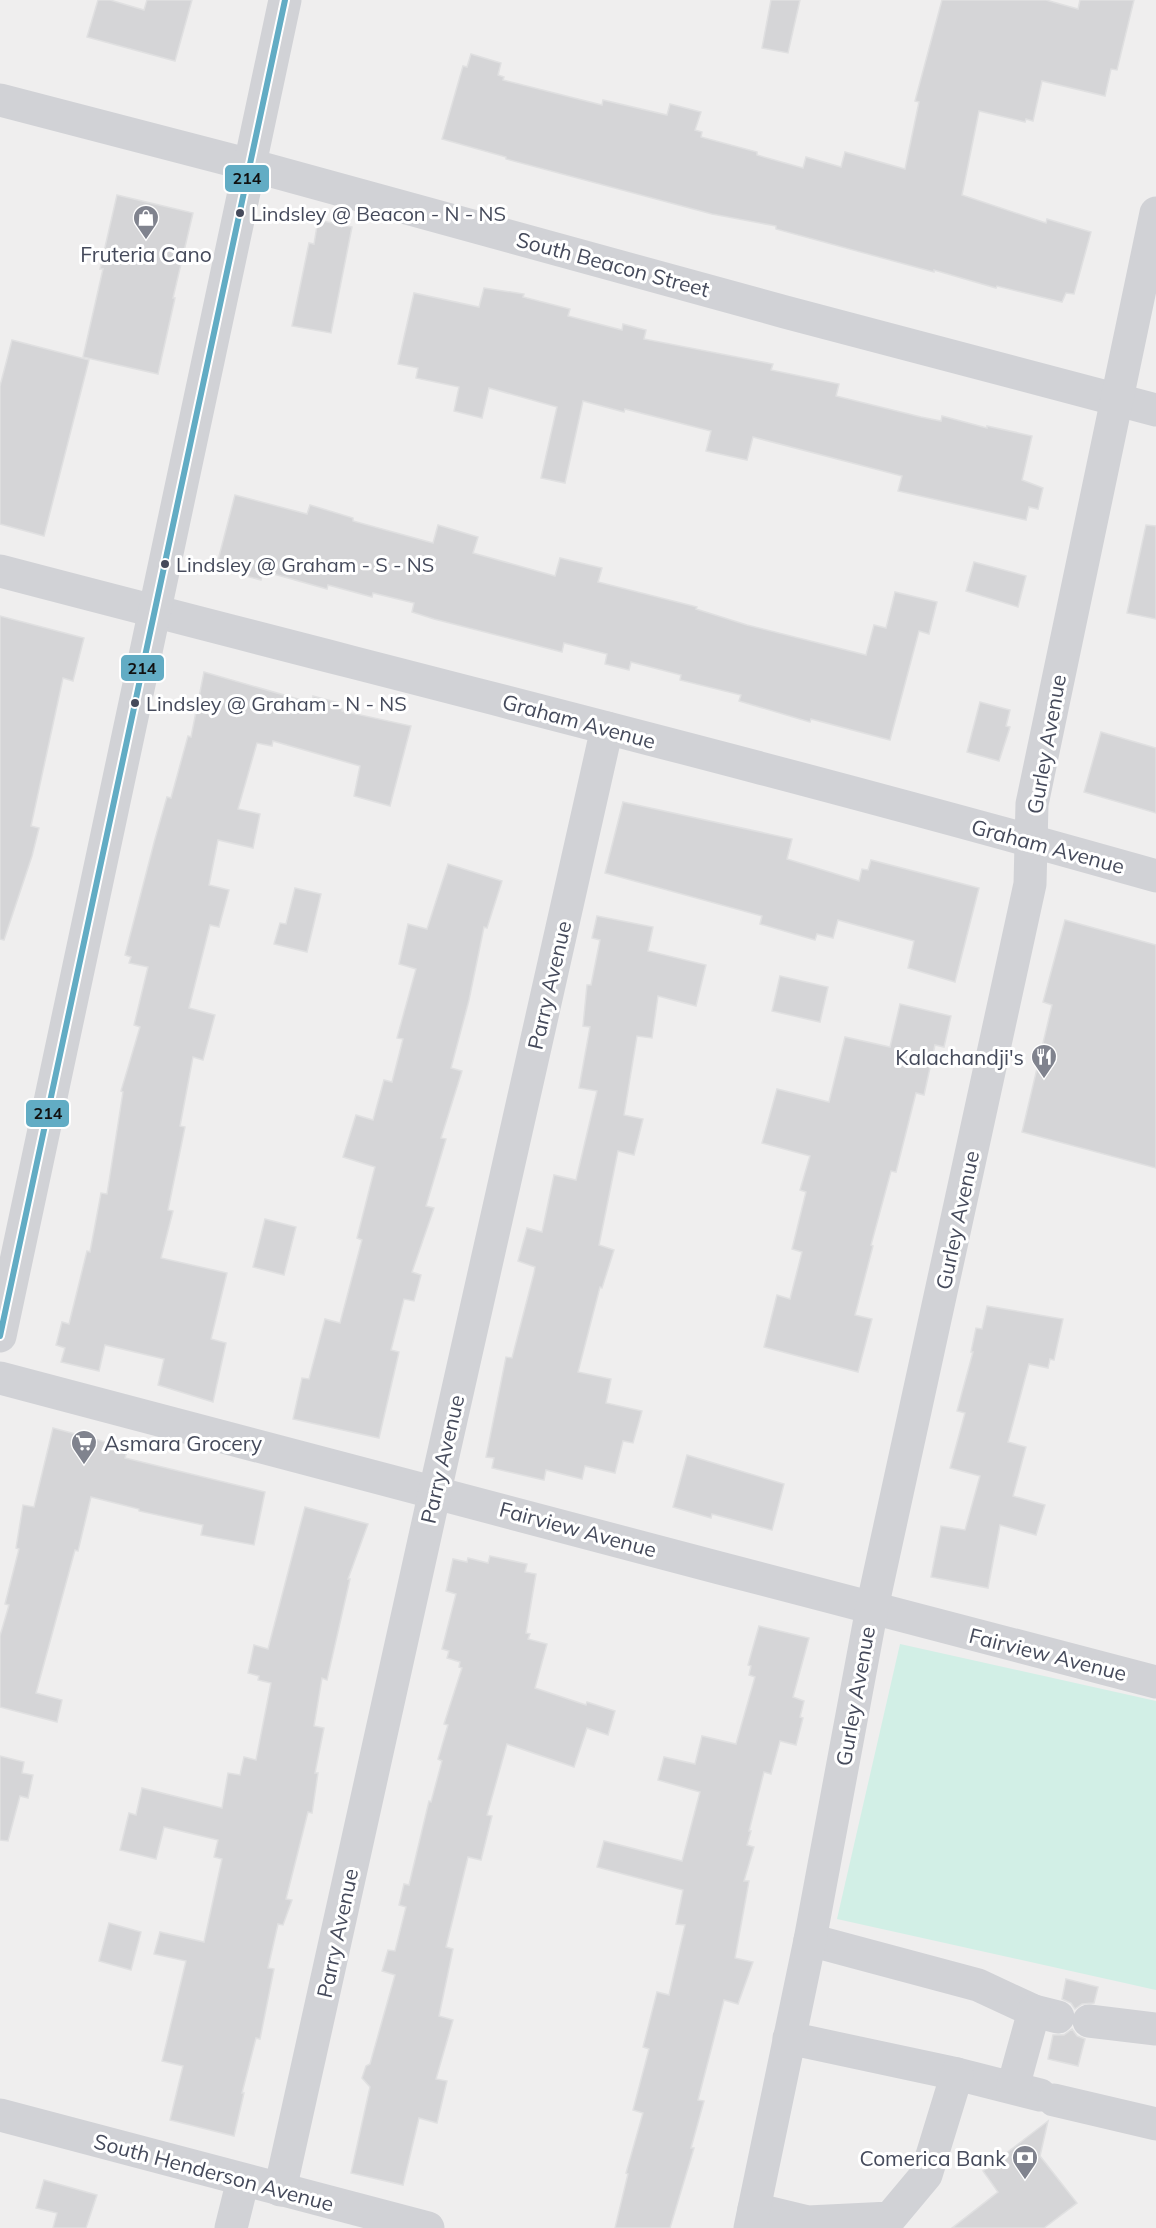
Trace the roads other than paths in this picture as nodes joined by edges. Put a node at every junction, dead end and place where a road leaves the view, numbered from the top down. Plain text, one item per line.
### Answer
1 (285, 0) edge
2 (0, 100) edge
3 (250, 165) junction
4 (1156, 213) edge
5 (1116, 400) junction
6 (1156, 410) edge
7 (0, 571) edge
8 (154, 612) junction
9 (607, 728) junction
10 (1032, 841) junction
11 (1156, 876) edge
12 (0, 1336) edge
13 (0, 1378) edge
14 (435, 1491) junction
15 (872, 1608) junction
16 (1156, 1682) edge
17 (810, 1940) junction
18 (1060, 2016) junction
19 (1156, 2029) edge
20 (789, 2038) junction
21 (957, 2074) junction
22 (1036, 2094) junction
23 (0, 2115) edge
24 (1156, 2124) edge
25 (243, 2180) junction
26 (280, 2190) junction
27 (752, 2219) edge
28 (231, 2228) edge
29 (428, 2228) edge

1 - 3 street
2 - 3 street, South Beacon Street
3 - 5 street, South Beacon Street
3 - 8 street
4 - 5 street, Gurley Avenue
5 - 6 street, South Beacon Street
5 - 10 street, Gurley Avenue
7 - 8 street, Graham Avenue
8 - 9 street, Graham Avenue
8 - 12 street
9 - 10 street, Graham Avenue
9 - 14 street, Parry Avenue
10 - 11 street, Graham Avenue
10 - 15 street, Gurley Avenue
13 - 14 street, Fairview Avenue
14 - 15 street, Fairview Avenue
14 - 26 street, Parry Avenue
15 - 16 street, Fairview Avenue
15 - 17 street, Gurley Avenue
17 - 18 street
17 - 20 street, Gurley Avenue
18 - 19 street
18 - 22 street
20 - 21 street
20 - 27 street, Gurley Avenue
21 - 22 street
21 - 27 street
22 - 24 street
23 - 25 street, South Henderson Avenue
25 - 26 street, South Henderson Avenue
25 - 28 street
26 - 29 street, South Henderson Avenue

